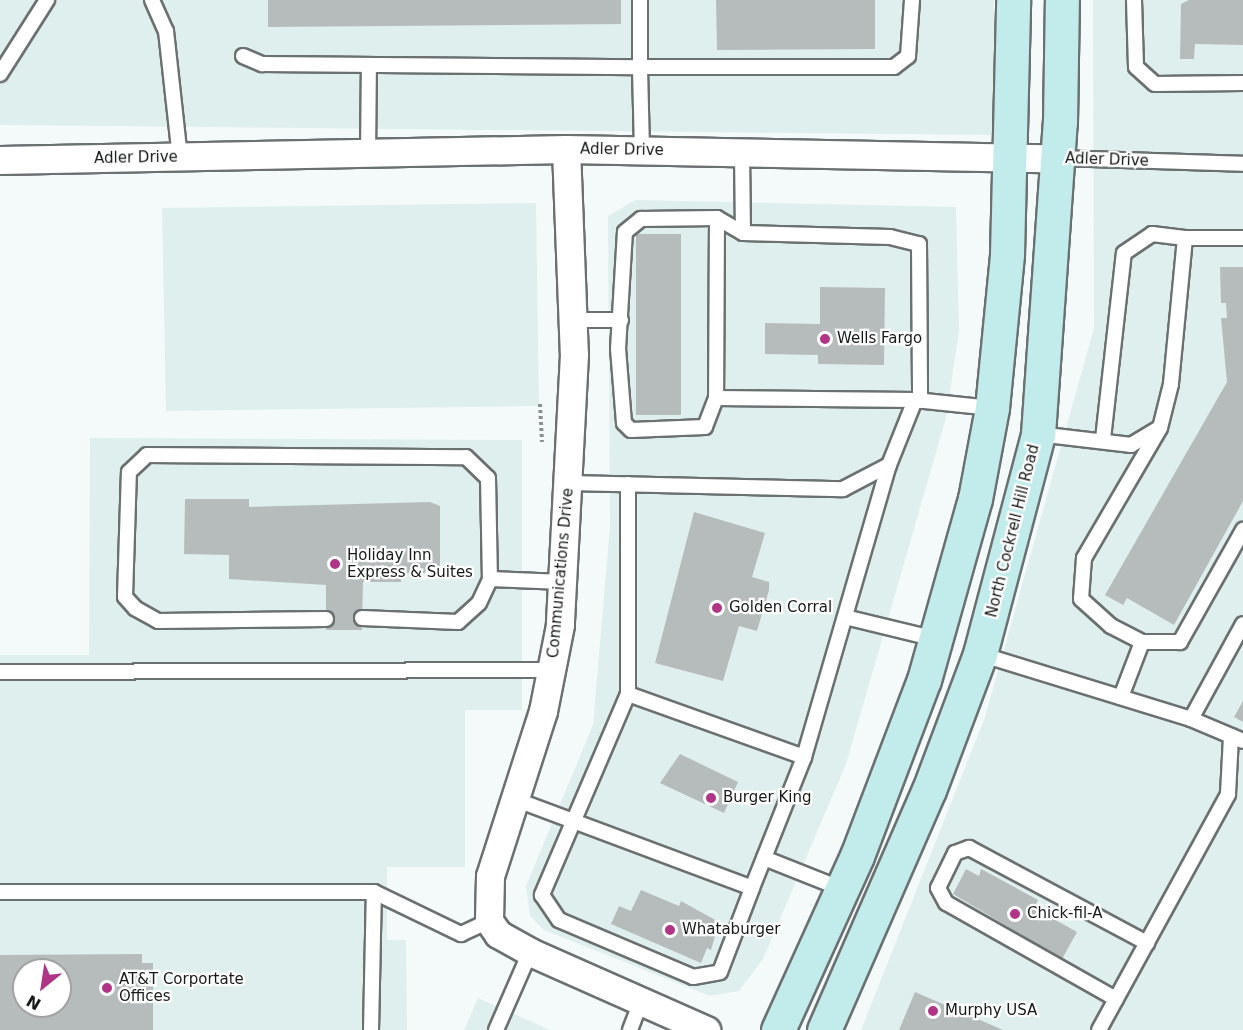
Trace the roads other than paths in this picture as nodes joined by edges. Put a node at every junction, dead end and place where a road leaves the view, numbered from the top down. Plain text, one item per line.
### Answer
1 (47, 0) edge
2 (152, 0) edge
3 (640, 0) edge
4 (912, 0) edge
5 (1013, 0) edge
6 (1062, 0) edge
7 (1134, 0) edge
8 (243, 56) dead end
9 (369, 65) junction
10 (640, 66) junction
11 (0, 74) edge
12 (1243, 83) edge
13 (566, 149) junction
14 (642, 150) junction
15 (742, 152) junction
16 (368, 154) junction
17 (1010, 156) junction
18 (180, 158) junction
19 (1057, 158) junction
20 (0, 160) edge
21 (1243, 164) edge
22 (717, 218) junction
23 (743, 233) junction
24 (1185, 238) junction
25 (1243, 238) edge
26 (573, 320) junction
27 (621, 320) junction
28 (716, 398) junction
29 (917, 400) junction
30 (992, 408) junction
31 (1160, 428) junction
32 (1038, 434) junction
33 (1103, 439) junction
34 (889, 465) junction
35 (569, 483) junction
36 (628, 484) junction
37 (1243, 530) edge
38 (490, 579) junction
39 (563, 582) junction
40 (845, 617) junction
41 (362, 618) dead end
42 (326, 619) dead end
43 (1243, 624) edge
44 (938, 640) junction
45 (1142, 642) junction
46 (980, 654) junction
47 (553, 670) junction
48 (0, 672) edge
49 (628, 694) junction
50 (1121, 697) junction
51 (1191, 719) junction
52 (1237, 739) edge
53 (804, 757) junction
54 (517, 800) junction
55 (572, 818) junction
56 (764, 858) junction
57 (752, 888) junction
58 (842, 889) junction
59 (0, 892) edge
60 (374, 892) junction
61 (489, 921) junction
62 (1147, 943) junction
63 (530, 952) junction
64 (1116, 999) junction
65 (641, 1002) junction
66 (371, 1030) edge
67 (496, 1030) edge
68 (630, 1030) edge
69 (706, 1030) edge
70 (778, 1030) edge
71 (824, 1030) edge
72 (1099, 1030) edge

1 - 11 lane
2 - 18 lane
3 - 10 lane
4 - 10 lane
5 - 17 main road
6 - 19 main road, North Cockrell Hill Road
7 - 12 lane
8 - 9 lane
9 - 10 lane
9 - 16 lane
10 - 14 lane
13 - 14 street, Adler Drive
13 - 16 street, Adler Drive
13 - 26 street, Communications Drive
14 - 15 street, Adler Drive
15 - 17 street, Adler Drive
15 - 23 lane
16 - 18 street, Adler Drive
17 - 19 street, Adler Drive
17 - 30 main road
18 - 20 street, Adler Drive
19 - 21 lane, Adler Drive
19 - 32 main road, North Cockrell Hill Road
22 - 23 lane
22 - 27 lane
22 - 28 lane
23 - 29 lane
24 - 25 lane
24 - 31 lane
24 - 33 lane
26 - 27 lane
26 - 35 street, Communications Drive
27 - 28 lane
28 - 29 lane
29 - 30 lane
29 - 34 lane
30 - 44 main road
31 - 33 lane
31 - 45 lane
32 - 33 lane
32 - 46 main road, North Cockrell Hill Road
34 - 36 lane
34 - 40 lane
35 - 36 lane
35 - 39 street, Communications Drive
36 - 49 lane
37 - 45 lane
38 - 39 lane
38 - 41 lane
38 - 42 lane
39 - 47 street, Communications Drive
40 - 44 lane
40 - 53 lane
43 - 51 lane
44 - 46 main road
44 - 58 main road
45 - 50 lane
46 - 50 lane
46 - 71 main road, North Cockrell Hill Road
47 - 48 lane
47 - 54 street, Communications Drive
49 - 53 lane
49 - 55 lane
50 - 51 lane
51 - 52 lane
52 - 62 lane
53 - 56 lane
54 - 55 lane
54 - 61 street, Communications Drive
55 - 57 lane
55 - 57 lane
56 - 57 lane
56 - 58 lane
58 - 70 main road
59 - 60 lane
60 - 61 lane
60 - 66 lane
61 - 63 street
62 - 64 lane
62 - 64 lane
63 - 65 street
63 - 67 lane
64 - 72 lane
65 - 68 lane
65 - 69 street

